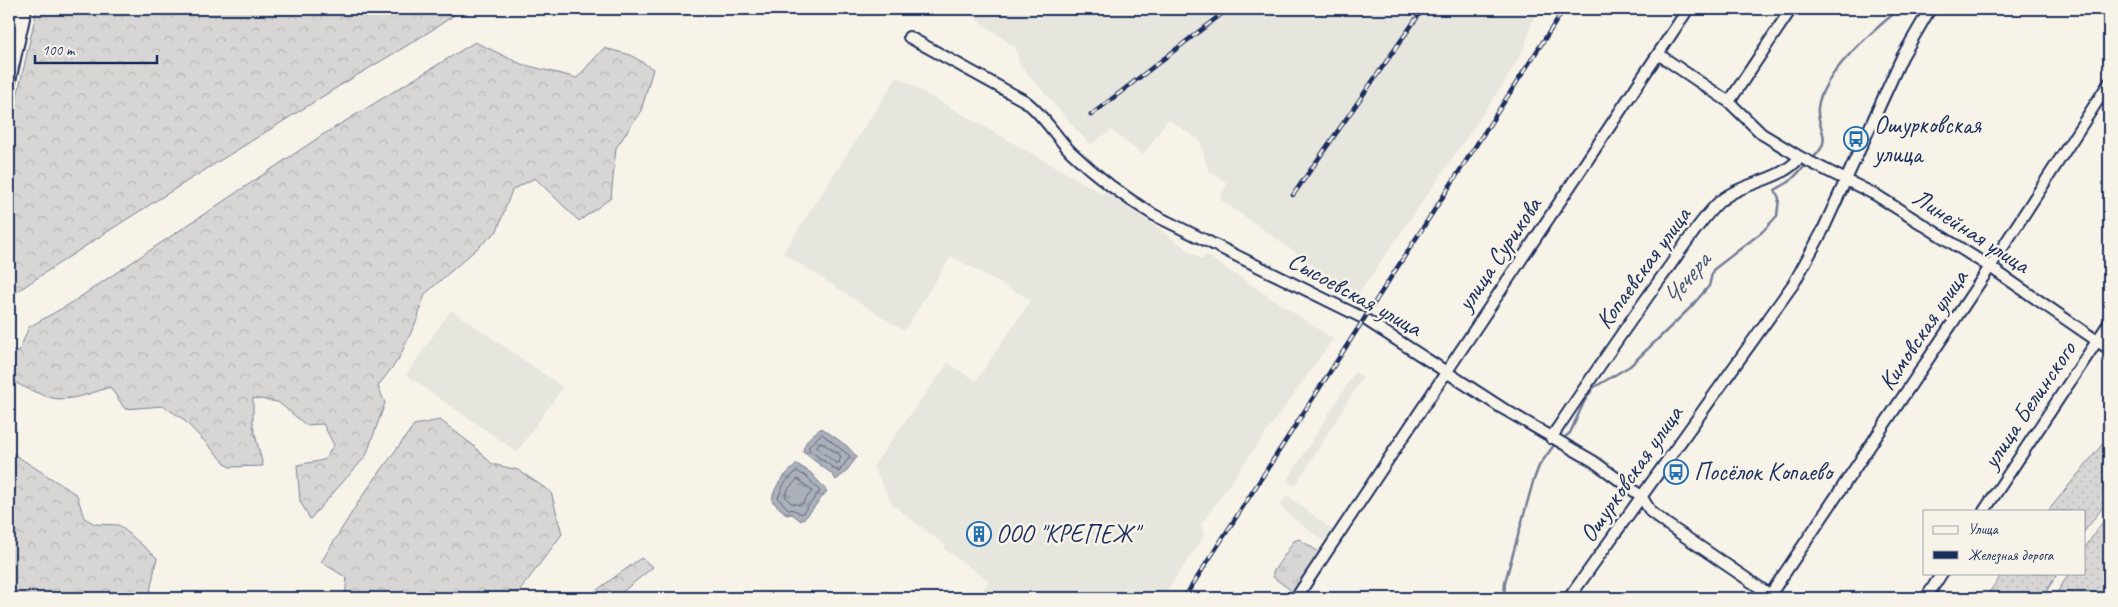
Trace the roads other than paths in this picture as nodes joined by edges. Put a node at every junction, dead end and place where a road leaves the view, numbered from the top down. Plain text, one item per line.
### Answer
1 (14, 9) edge
2 (25, 9) edge
3 (1688, 9) edge
4 (1791, 9) edge
5 (1930, 9) edge
6 (9, 33) edge
7 (909, 37) dead end
8 (1658, 54) junction
9 (9, 81) edge
10 (2109, 83) edge
11 (1729, 102) junction
12 (1800, 157) junction
13 (1845, 179) junction
14 (1990, 267) junction
15 (2109, 323) edge
16 (2097, 340) junction
17 (2109, 349) edge
18 (1446, 372) junction
19 (1551, 438) junction
20 (1641, 496) junction
21 (1985, 510) edge
22 (1941, 574) edge
23 (1771, 597) edge
24 (1296, 598) edge
25 (1569, 598) edge
26 (1926, 598) edge

1 - 6 main road
2 - 9 main road
3 - 8 street, улица Сурикова
4 - 11 street
5 - 13 street, Ошурковская улица
7 - 18 street, Сысоевская улица
8 - 11 street, Линейная улица
8 - 18 street, улица Сурикова
10 - 14 street, Кимовская улица
11 - 12 street, Линейная улица
12 - 13 street, Линейная улица
12 - 19 street, Копаевская улица
13 - 14 street, Линейная улица
13 - 20 street, Ошурковская улица
14 - 16 street, Линейная улица
14 - 23 street, Кимовская улица
15 - 16 street, улица Белинского
16 - 17 street, Линейная улица
16 - 21 street, улица Белинского
18 - 19 street, Сысоевская улица
18 - 24 street, улица Сурикова
19 - 20 street, Сысоевская улица
20 - 23 street, Сысоевская улица
20 - 25 street, Ошурковская улица
22 - 26 street

